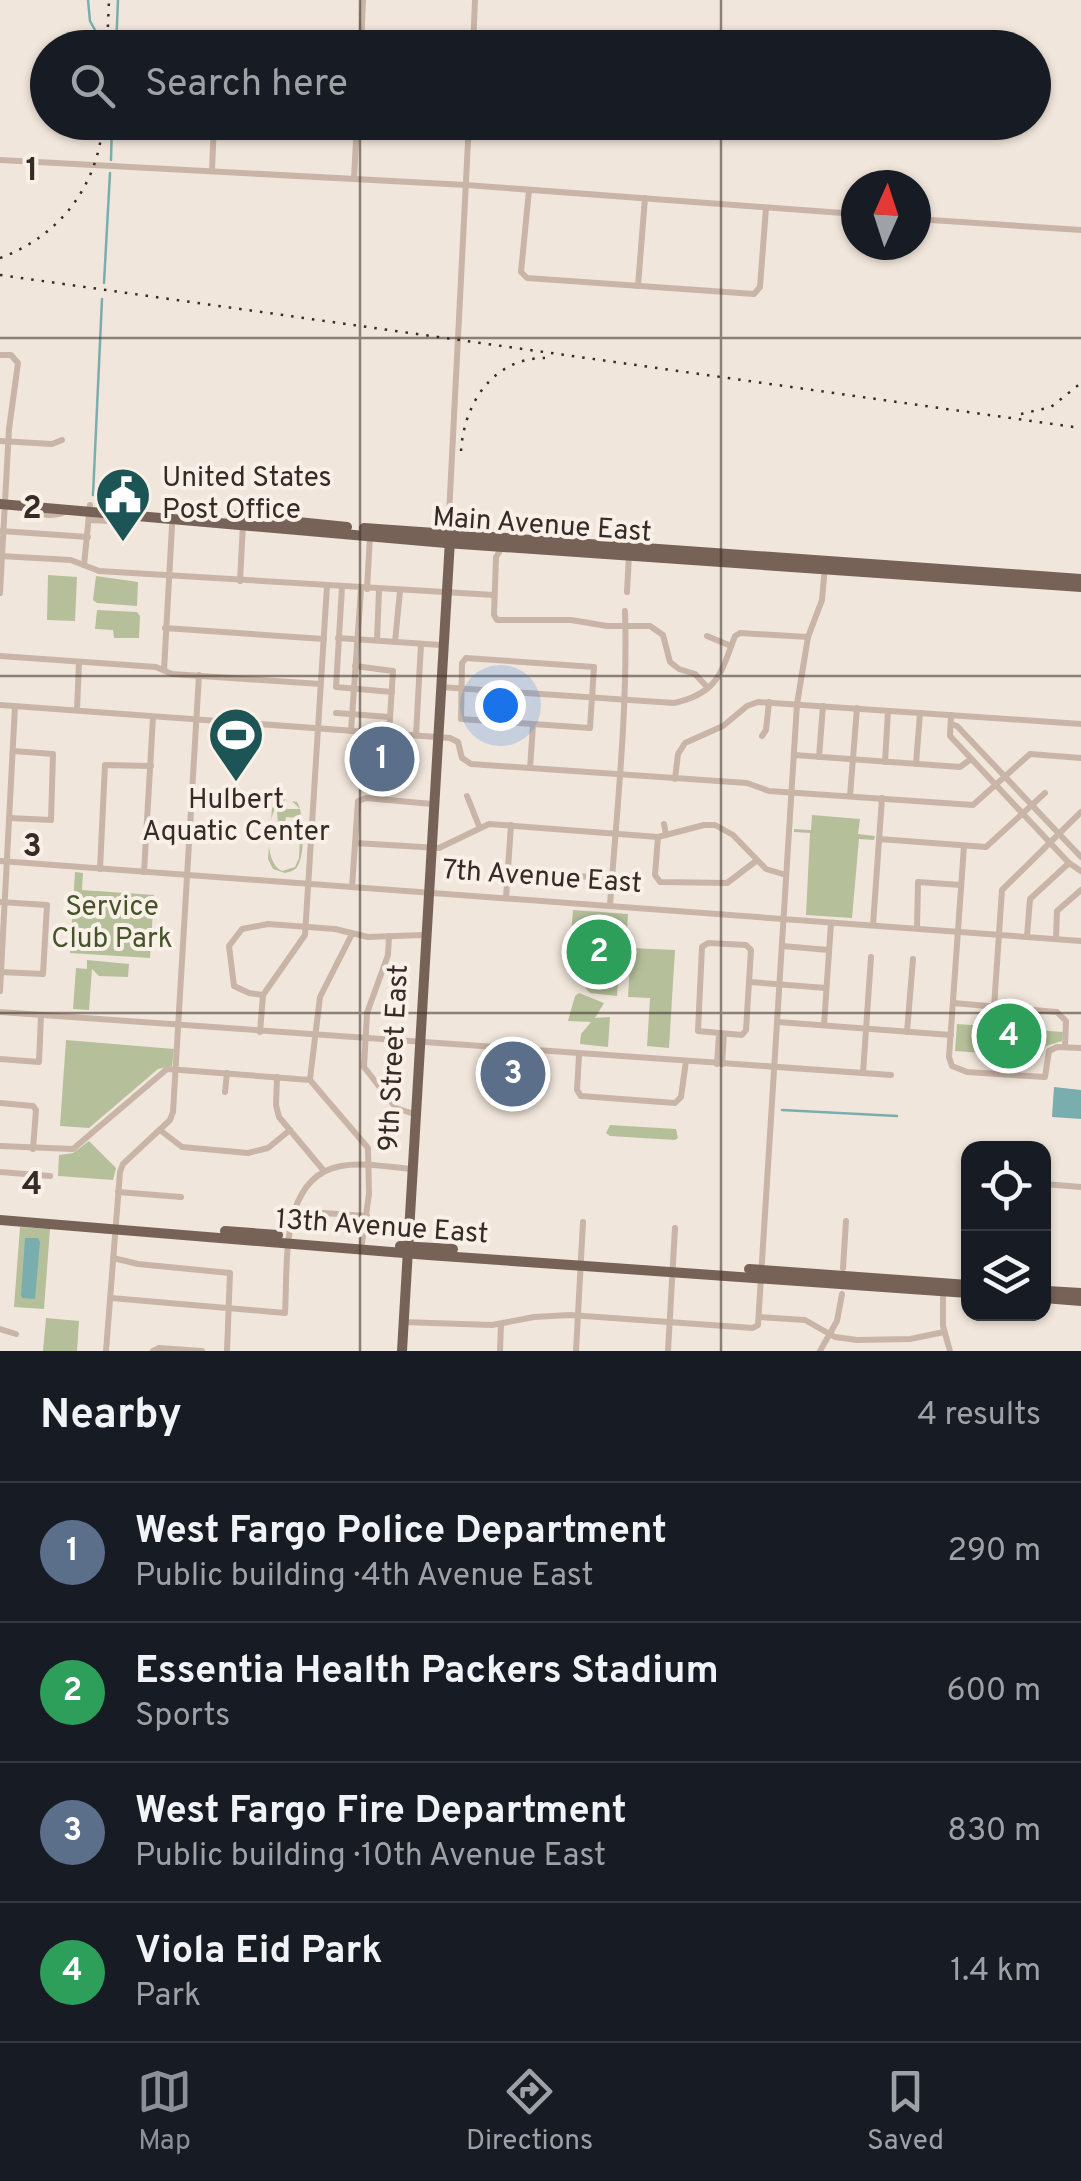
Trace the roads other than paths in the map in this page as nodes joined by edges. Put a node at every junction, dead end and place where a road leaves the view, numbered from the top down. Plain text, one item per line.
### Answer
1 (363, 0) edge
2 (475, 0) edge
3 (362, 30) edge
4 (474, 30) edge
5 (213, 140) edge
6 (356, 140) edge
7 (469, 140) edge
8 (0, 160) edge
9 (212, 171) junction
10 (354, 178) junction
11 (466, 185) junction
12 (528, 190) junction
13 (645, 198) junction
14 (766, 208) junction
15 (841, 213) edge
16 (931, 219) edge
17 (1081, 230) edge
18 (638, 286) junction
19 (0, 355) edge
20 (2, 407) dead end
21 (14, 409) junction
22 (62, 440) dead end
23 (4, 441) edge
24 (3, 502) edge
25 (89, 512) junction
26 (280, 519) junction
27 (130, 522) dead end
28 (243, 523) junction
29 (172, 526) dead end
30 (2, 531) edge
31 (404, 532) junction
32 (370, 536) junction
33 (88, 537) junction
34 (448, 540) junction
35 (500, 549) junction
36 (629, 551) junction
37 (1, 556) edge
38 (825, 564) junction
39 (84, 565) junction
40 (169, 575) junction
41 (1016, 578) junction
42 (1081, 579) edge
43 (240, 581) junction
44 (327, 586) junction
45 (1081, 586) edge
46 (342, 588) junction
47 (364, 589) junction
48 (380, 590) junction
49 (400, 591) junction
50 (627, 592) dead end
51 (0, 593) edge
52 (444, 594) junction
53 (494, 595) junction
54 (626, 611) dead end
55 (626, 625) junction
56 (166, 628) junction
57 (707, 636) dead end
58 (808, 637) junction
59 (338, 638) junction
60 (357, 639) junction
61 (324, 640) junction
62 (376, 640) junction
63 (396, 642) junction
64 (420, 644) junction
65 (442, 646) junction
66 (732, 646) junction
67 (0, 656) edge
68 (80, 662) junction
69 (355, 666) junction
70 (164, 670) junction
71 (199, 676) junction
72 (320, 684) junction
73 (439, 686) junction
74 (461, 688) junction
75 (708, 688) junction
76 (354, 690) junction
77 (392, 692) junction
78 (594, 698) junction
79 (624, 700) junction
80 (769, 702) junction
81 (798, 704) junction
82 (0, 706) edge
83 (15, 706) junction
84 (823, 706) junction
85 (857, 708) junction
86 (76, 711) junction
87 (888, 711) junction
88 (336, 713) dead end
89 (920, 713) junction
90 (352, 714) junction
91 (390, 716) junction
92 (153, 717) junction
93 (196, 720) junction
94 (951, 720) junction
95 (1081, 724) edge
96 (533, 725) junction
97 (318, 728) junction
98 (351, 731) junction
99 (389, 734) junction
100 (416, 735) junction
101 (762, 736) dead end
102 (437, 737) junction
103 (13, 752) junction
104 (794, 755) junction
105 (819, 757) junction
106 (1081, 758) edge
107 (853, 759) junction
108 (972, 759) junction
109 (885, 762) junction
110 (916, 764) junction
111 (151, 766) junction
112 (530, 768) junction
113 (620, 774) junction
114 (1005, 777) junction
115 (675, 778) junction
116 (996, 786) junction
117 (792, 792) junction
118 (1045, 793) dead end
119 (467, 796) dead end
120 (850, 796) junction
121 (882, 798) junction
122 (432, 804) junction
123 (1032, 806) junction
124 (1081, 812) edge
125 (1023, 814) junction
126 (9, 818) junction
127 (664, 824) dead end
128 (479, 826) junction
129 (511, 826) junction
130 (740, 829) dead end
131 (616, 834) junction
132 (1059, 834) junction
133 (734, 835) junction
134 (662, 836) junction
135 (879, 839) junction
136 (355, 842) junction
137 (1050, 843) junction
138 (964, 846) junction
139 (430, 848) junction
140 (1081, 858) edge
141 (756, 861) junction
142 (3, 862) edge
143 (1069, 863) junction
144 (100, 869) junction
145 (1081, 870) edge
146 (144, 872) junction
147 (556, 875) dead end
148 (706, 875) dead end
149 (188, 876) junction
150 (786, 876) junction
151 (612, 878) junction
152 (309, 883) junction
153 (705, 885) junction
154 (961, 885) junction
155 (352, 887) junction
156 (1081, 890) edge
157 (427, 892) junction
158 (506, 898) junction
159 (3, 902) edge
160 (610, 905) junction
161 (784, 918) junction
162 (426, 921) junction
163 (831, 923) junction
164 (873, 925) junction
165 (306, 927) junction
166 (916, 928) junction
167 (959, 931) junction
168 (352, 934) junction
169 (999, 934) junction
170 (423, 935) junction
171 (389, 936) junction
172 (1028, 936) junction
173 (1056, 939) junction
174 (1081, 940) edge
175 (782, 946) junction
176 (424, 950) junction
177 (829, 950) junction
178 (871, 957) dead end
179 (913, 959) dead end
180 (1, 972) edge
181 (750, 982) junction
182 (780, 984) junction
183 (826, 988) junction
184 (0, 992) edge
185 (263, 994) junction
186 (953, 1004) junction
187 (994, 1007) junction
188 (0, 1012) edge
189 (41, 1015) junction
190 (777, 1022) junction
191 (824, 1025) junction
192 (180, 1026) junction
193 (866, 1028) junction
194 (260, 1032) junction
195 (908, 1032) junction
196 (722, 1034) junction
197 (951, 1035) junction
198 (313, 1036) junction
199 (365, 1039) junction
200 (418, 1043) junction
201 (1065, 1047) junction
202 (1081, 1048) edge
203 (579, 1054) junction
204 (0, 1059) edge
205 (686, 1062) junction
206 (720, 1064) junction
207 (774, 1067) junction
208 (177, 1070) junction
209 (227, 1073) junction
210 (863, 1073) junction
211 (891, 1075) dead end
212 (277, 1077) junction
213 (310, 1080) junction
214 (226, 1092) dead end
215 (0, 1103) edge
216 (414, 1114) junction
217 (160, 1130) junction
218 (290, 1130) junction
219 (0, 1146) edge
220 (33, 1149) junction
221 (370, 1166) junction
222 (412, 1168) junction
223 (324, 1171) junction
224 (0, 1172) edge
225 (50, 1176) dead end
226 (1051, 1185) edge
227 (1081, 1187) edge
228 (118, 1192) junction
229 (181, 1197) dead end
230 (294, 1210) junction
231 (367, 1216) junction
232 (0, 1218) edge
233 (846, 1221) dead end
234 (583, 1222) dead end
235 (115, 1227) junction
236 (675, 1228) dead end
237 (291, 1240) junction
238 (362, 1243) junction
239 (406, 1249) junction
240 (113, 1258) junction
241 (581, 1262) junction
242 (673, 1268) junction
243 (761, 1274) junction
244 (842, 1280) junction
245 (943, 1287) junction
246 (961, 1288) edge
247 (1051, 1295) edge
248 (1081, 1297) edge
249 (111, 1298) junction
250 (230, 1308) junction
251 (578, 1316) junction
252 (759, 1317) junction
253 (402, 1322) junction
254 (670, 1322) junction
255 (502, 1324) junction
256 (0, 1330) edge
257 (944, 1332) junction
258 (16, 1334) dead end
259 (830, 1335) junction
260 (821, 1350) edge
261 (106, 1351) edge
262 (154, 1351) edge
263 (202, 1351) edge
264 (227, 1351) edge
265 (399, 1351) edge
266 (500, 1351) edge
267 (576, 1351) edge
268 (668, 1351) edge
269 (950, 1351) edge

1 - 3 street
2 - 4 street
5 - 9 street
6 - 10 street
7 - 11 street
8 - 9 street
9 - 10 street
10 - 11 street
11 - 12 street
11 - 34 street
12 - 13 street
12 - 18 street
13 - 14 street
13 - 18 street
14 - 15 street
14 - 18 street
16 - 17 street
19 - 21 street
20 - 21 street
21 - 23 street
22 - 23 street
23 - 24 street
24 - 25 main road, Main Avenue East
24 - 25 main road, Main Avenue East
24 - 30 street
25 - 26 main road, Main Avenue East
25 - 27 street
25 - 28 main road, Main Avenue East
25 - 33 street
26 - 28 main road
26 - 31 main road, Main Avenue East
28 - 32 main road, Main Avenue East
28 - 43 street
29 - 40 street
30 - 33 street
30 - 37 street
31 - 32 main road
31 - 34 main road, Main Avenue East
32 - 34 main road, Main Avenue East
32 - 47 street
33 - 39 street
34 - 35 main road, Main Avenue East
34 - 36 main road, Main Avenue East
34 - 52 main road, 9th Street East
35 - 36 main road, Main Avenue East
35 - 53 street
36 - 38 main road, Main Avenue East
36 - 50 street
37 - 39 street
37 - 51 street
38 - 41 main road, Main Avenue East
38 - 41 main road, Main Avenue East
38 - 58 street
39 - 40 street
40 - 43 street
40 - 56 street
41 - 42 main road, Main Avenue East
41 - 45 main road, Main Avenue East
43 - 44 street
44 - 46 street
44 - 61 street
46 - 47 street
46 - 59 street
47 - 48 street
47 - 60 street
48 - 49 street
48 - 62 street
49 - 52 street
49 - 63 street
52 - 53 street
52 - 65 main road, 9th Street East
53 - 55 street
54 - 55 street
55 - 75 street
55 - 79 street
56 - 61 street
56 - 70 street
57 - 66 street
58 - 66 street
58 - 81 street
59 - 60 street
59 - 76 street
60 - 62 street
60 - 69 street
61 - 72 street
62 - 63 street
63 - 64 street
64 - 65 street
64 - 100 street
65 - 73 main road, 9th Street East
66 - 75 street
67 - 68 street
68 - 70 street
68 - 86 street
69 - 76 street
69 - 77 street
70 - 71 street
71 - 72 street
71 - 93 street
72 - 97 street
73 - 74 street
73 - 102 main road, 9th Street East
74 - 78 street
74 - 78 street
74 - 96 street
75 - 79 street
76 - 77 street
76 - 90 street
77 - 91 street
78 - 79 street
78 - 96 street
79 - 113 street
80 - 81 street
80 - 101 street
80 - 115 street
81 - 84 street
81 - 104 street
82 - 83 street
83 - 86 street
83 - 103 street
84 - 85 street
84 - 105 street
85 - 87 street
85 - 107 street
86 - 92 street
87 - 89 street
87 - 109 street
88 - 90 street
89 - 94 street
89 - 110 street
90 - 91 street
90 - 98 street
91 - 99 street
92 - 93 street
92 - 111 street
93 - 97 street
93 - 149 street
94 - 95 street
94 - 108 street
94 - 114 street
96 - 112 street
97 - 98 street
97 - 152 street
98 - 99 street
99 - 100 street
100 - 102 street
102 - 112 street
102 - 122 main road, 9th Street East
103 - 126 street
103 - 126 street
104 - 105 street
104 - 117 street
105 - 107 street
106 - 114 street
107 - 109 street
107 - 120 street
108 - 110 street
108 - 116 street
109 - 110 street
111 - 144 street
111 - 146 street
112 - 113 street
113 - 115 street
113 - 131 street
114 - 116 street
114 - 123 street
115 - 117 street
116 - 121 street
116 - 125 street
117 - 120 street
117 - 150 street
118 - 123 street
119 - 128 street
120 - 121 street
121 - 135 street
122 - 136 street
122 - 139 main road, 9th Street East
123 - 125 street
123 - 132 street
124 - 132 street
125 - 137 street
125 - 138 street
126 - 142 street
127 - 134 street
128 - 129 street
128 - 139 street
129 - 131 street
129 - 158 street
130 - 133 street
131 - 134 street
131 - 151 street
132 - 137 street
132 - 140 street
133 - 134 street
133 - 141 street
134 - 153 street
135 - 138 street
135 - 164 street
136 - 139 street
136 - 155 street
137 - 143 street
137 - 169 street
138 - 154 street
139 - 157 main road, 9th Street East
141 - 150 street
141 - 153 street
142 - 144 street, 7th Avenue East
142 - 159 street
143 - 145 street
143 - 172 street
144 - 146 street, 7th Avenue East
146 - 149 street, 7th Avenue East
147 - 151 street
148 - 153 street
149 - 152 street, 7th Avenue East
149 - 192 street
150 - 161 street
151 - 160 street
152 - 155 street, 7th Avenue East
152 - 165 street
154 - 166 street
154 - 167 street
155 - 157 street, 7th Avenue East
156 - 173 street
157 - 158 street, 7th Avenue East
157 - 162 main road, 9th Street East
158 - 160 street, 7th Avenue East
159 - 180 street
159 - 180 street
160 - 161 street, 7th Avenue East
161 - 163 street, 7th Avenue East
161 - 175 street
162 - 170 main road, 9th Street East
162 - 176 main road, 9th Street East
163 - 164 street, 7th Avenue East
163 - 177 street
164 - 166 street, 7th Avenue East
165 - 168 street
165 - 185 street
165 - 185 street
166 - 167 street, 7th Avenue East
167 - 169 street, 7th Avenue East
167 - 186 street
168 - 171 street
168 - 198 street
169 - 172 street, 7th Avenue East
169 - 187 street
170 - 171 street
170 - 176 main road, 9th Street East
171 - 199 street
172 - 173 street, 7th Avenue East
173 - 174 street, 7th Avenue East
175 - 177 street
175 - 182 street
176 - 200 main road, 9th Street East
177 - 183 street
178 - 193 street
179 - 195 street
180 - 184 street
181 - 182 street
181 - 196 street
181 - 196 street
182 - 183 street
182 - 190 street
183 - 191 street
185 - 194 street
186 - 187 street
186 - 197 street
187 - 201 street
188 - 189 street
189 - 192 street
189 - 204 street
190 - 191 street
190 - 207 street
191 - 193 street
192 - 194 street
192 - 208 street
193 - 195 street
193 - 210 street
194 - 198 street
195 - 197 street
196 - 206 street
197 - 201 street
198 - 199 street
198 - 213 street
199 - 200 street
199 - 216 street
200 - 203 street
200 - 216 main road, 9th Street East
201 - 202 street
203 - 205 street
203 - 205 street
205 - 206 street
206 - 207 street
207 - 210 street
207 - 243 street
208 - 209 street
208 - 217 street
208 - 220 street
209 - 212 street
209 - 214 street
210 - 211 street
212 - 213 street
212 - 218 street
213 - 221 street
215 - 220 street
216 - 222 main road, 9th Street East
217 - 218 street
217 - 228 street
218 - 223 street
219 - 220 street
221 - 222 street
221 - 223 street
221 - 231 street
222 - 239 main road, 9th Street East
223 - 230 street
224 - 225 street
226 - 227 street
228 - 229 street
228 - 235 street
230 - 231 street
230 - 237 street
231 - 238 street
232 - 235 main road, 13th Avenue East
233 - 244 street
234 - 241 street
235 - 237 main road, 13th Avenue East
235 - 240 street
236 - 242 street
237 - 238 main road, 13th Avenue East
237 - 239 main road, 13th Avenue East
237 - 250 street
238 - 239 main road, 13th Avenue East
239 - 241 main road, 13th Avenue East
239 - 253 main road, 9th Street East
240 - 249 street
240 - 250 street
241 - 242 main road, 13th Avenue East
241 - 251 street
242 - 243 main road, 13th Avenue East
242 - 254 street
243 - 244 main road
243 - 244 main road
243 - 252 street
244 - 245 main road
244 - 245 main road
244 - 259 street
245 - 246 main road
245 - 257 street
247 - 248 main road
249 - 250 street
249 - 261 street
250 - 264 street
251 - 254 street
251 - 255 street
251 - 267 street
252 - 254 street
252 - 259 street
253 - 255 street
253 - 265 main road, 9th Street East
254 - 268 street
255 - 266 street
256 - 258 street
257 - 259 street
257 - 269 street
259 - 260 street
262 - 263 street

